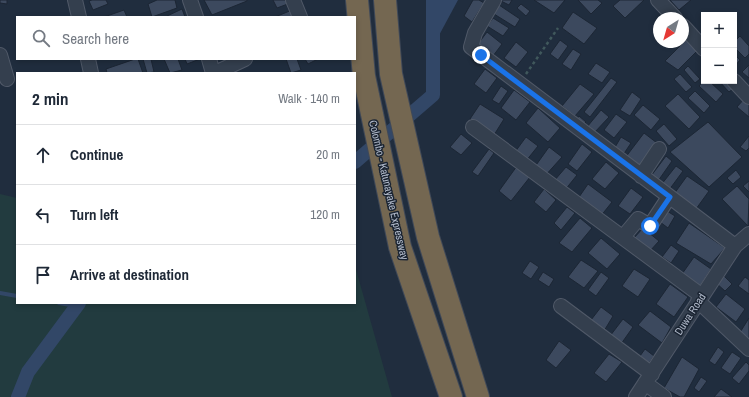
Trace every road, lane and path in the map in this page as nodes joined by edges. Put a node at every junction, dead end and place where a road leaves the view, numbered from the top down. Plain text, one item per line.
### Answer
1 (75, 0) edge
2 (190, 0) edge
3 (293, 0) edge
4 (357, 0) edge
5 (385, 0) edge
6 (494, 0) edge
7 (658, 0) edge
8 (669, 12) edge
9 (78, 16) edge
10 (196, 16) edge
11 (300, 16) edge
12 (558, 28) dead end
13 (689, 33) edge
14 (703, 48) edge
15 (0, 55) edge
16 (88, 60) edge
17 (209, 60) edge
18 (243, 60) edge
19 (91, 72) edge
20 (214, 72) edge
21 (216, 72) edge
22 (7, 79) dead end
23 (519, 84) junction
24 (737, 84) edge
25 (749, 97) edge
26 (473, 127) dead end
27 (659, 149) dead end
28 (641, 176) junction
29 (670, 197) junction
30 (749, 234) edge
31 (623, 237) junction
32 (735, 246) junction
33 (700, 298) junction
34 (561, 306) dead end
35 (749, 349) edge
36 (649, 378) junction
37 (451, 397) edge
38 (478, 397) edge
39 (636, 397) edge
40 (664, 397) edge

1 - 9 street
2 - 10 street
3 - 11 street
4 - 37 highway, Colombo - Katunayake Expressway
5 - 38 highway
6 - 23 street
7 - 8 street
12 - 23 path
13 - 14 street
15 - 22 street
16 - 19 street
17 - 20 street
18 - 21 street
23 - 28 street
24 - 25 street
26 - 31 street
27 - 28 street
28 - 29 street
29 - 31 street
29 - 32 street
30 - 32 street, Duwa Road
31 - 33 street
32 - 33 street, Duwa Road
33 - 35 street
33 - 36 street, Duwa Road
34 - 36 street
36 - 39 street, Duwa Road
36 - 40 street

